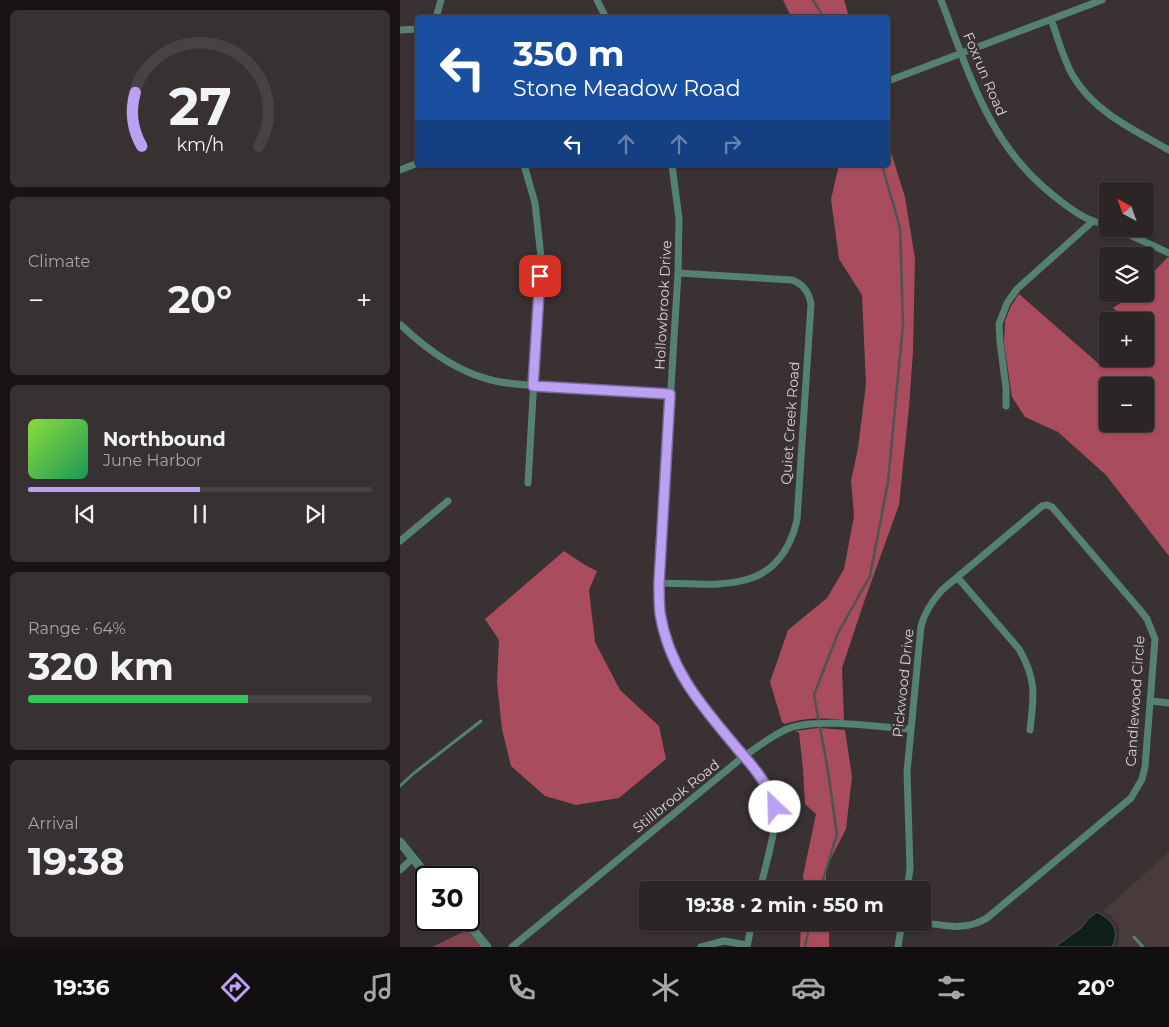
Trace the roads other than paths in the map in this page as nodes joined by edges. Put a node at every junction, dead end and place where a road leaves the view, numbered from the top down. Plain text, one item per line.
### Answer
1 (441, 0) edge
2 (597, 0) edge
3 (941, 0) edge
4 (1102, 0) edge
5 (437, 15) edge
6 (604, 15) edge
7 (1050, 19) junction
8 (400, 30) edge
9 (415, 30) edge
10 (961, 53) junction
11 (890, 80) edge
12 (1169, 150) edge
13 (415, 164) edge
14 (525, 167) edge
15 (672, 167) edge
16 (400, 170) edge
17 (1093, 221) junction
18 (1099, 223) edge
19 (1136, 238) edge
20 (1169, 253) edge
21 (678, 274) junction
22 (401, 325) dead end
23 (533, 386) junction
24 (670, 394) junction
25 (1006, 406) dead end
26 (528, 483) dead end
27 (448, 501) dead end
28 (1047, 505) joint
29 (400, 541) edge
30 (958, 578) junction
31 (659, 583) junction
32 (1151, 701) junction
33 (1169, 703) edge
34 (481, 721) dead end
35 (910, 729) junction
36 (1030, 730) dead end
37 (744, 756) junction
38 (400, 786) edge
39 (400, 842) edge
40 (413, 858) junction
41 (419, 866) edge
42 (400, 870) edge
43 (762, 881) edge
44 (908, 881) edge
45 (931, 924) edge
46 (474, 931) edge
47 (750, 931) edge
48 (901, 931) edge
49 (1134, 937) dead end
50 (747, 946) edge
51 (487, 947) edge
52 (512, 947) edge
53 (701, 947) edge
54 (898, 947) edge
55 (1142, 947) edge

1 - 5 street
2 - 6 street
3 - 10 street, Foxrun Road
4 - 7 street
7 - 10 street
7 - 12 street
8 - 9 street
10 - 11 street
10 - 17 street, Foxrun Road
13 - 16 street
14 - 23 street
15 - 21 street, Hollowbrook Drive
17 - 18 street, Foxrun Road
17 - 25 street
19 - 20 street
21 - 24 street, Hollowbrook Drive
21 - 31 street, Quiet Creek Road
22 - 23 street
23 - 24 street
23 - 26 street
24 - 31 street, Hollowbrook Drive
27 - 29 street
28 - 30 street, Pickwood Drive
28 - 32 street, Candlewood Circle
30 - 35 street, Pickwood Drive
30 - 36 street
31 - 37 street, Hollowbrook Drive
32 - 33 street
32 - 45 street, Candlewood Circle
34 - 38 lane
35 - 37 street, Stillbrook Road
35 - 44 street, Pickwood Drive
37 - 43 street, Hollowbrook Drive
37 - 52 street, Stillbrook Road
39 - 40 street
40 - 41 street
40 - 42 street
46 - 51 street
47 - 50 street
48 - 54 street
49 - 55 lane
50 - 53 street

